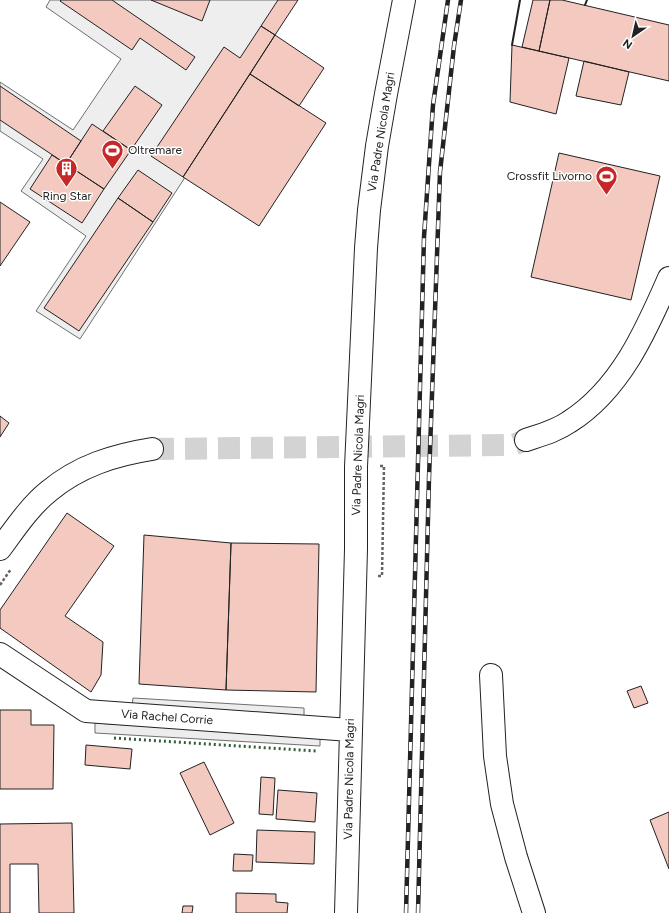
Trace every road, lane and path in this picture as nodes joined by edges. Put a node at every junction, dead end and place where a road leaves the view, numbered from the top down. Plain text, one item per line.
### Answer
1 (404, 0) edge
2 (669, 278) edge
3 (526, 440) tunnel mouth
4 (152, 449) tunnel mouth
5 (384, 466) dead end
6 (0, 549) edge
7 (13, 566) dead end
8 (382, 576) dead end
9 (0, 585) edge
10 (0, 654) edge
11 (491, 674) dead end
12 (350, 730) junction
13 (346, 913) edge
14 (534, 913) edge

1 - 12 street, Via Padre Nicola Magri
2 - 3 street
4 - 6 street
5 - 8 path
7 - 9 path
10 - 12 street, Via Rachel Corrie
11 - 14 street
12 - 13 street, Via Padre Nicola Magri

